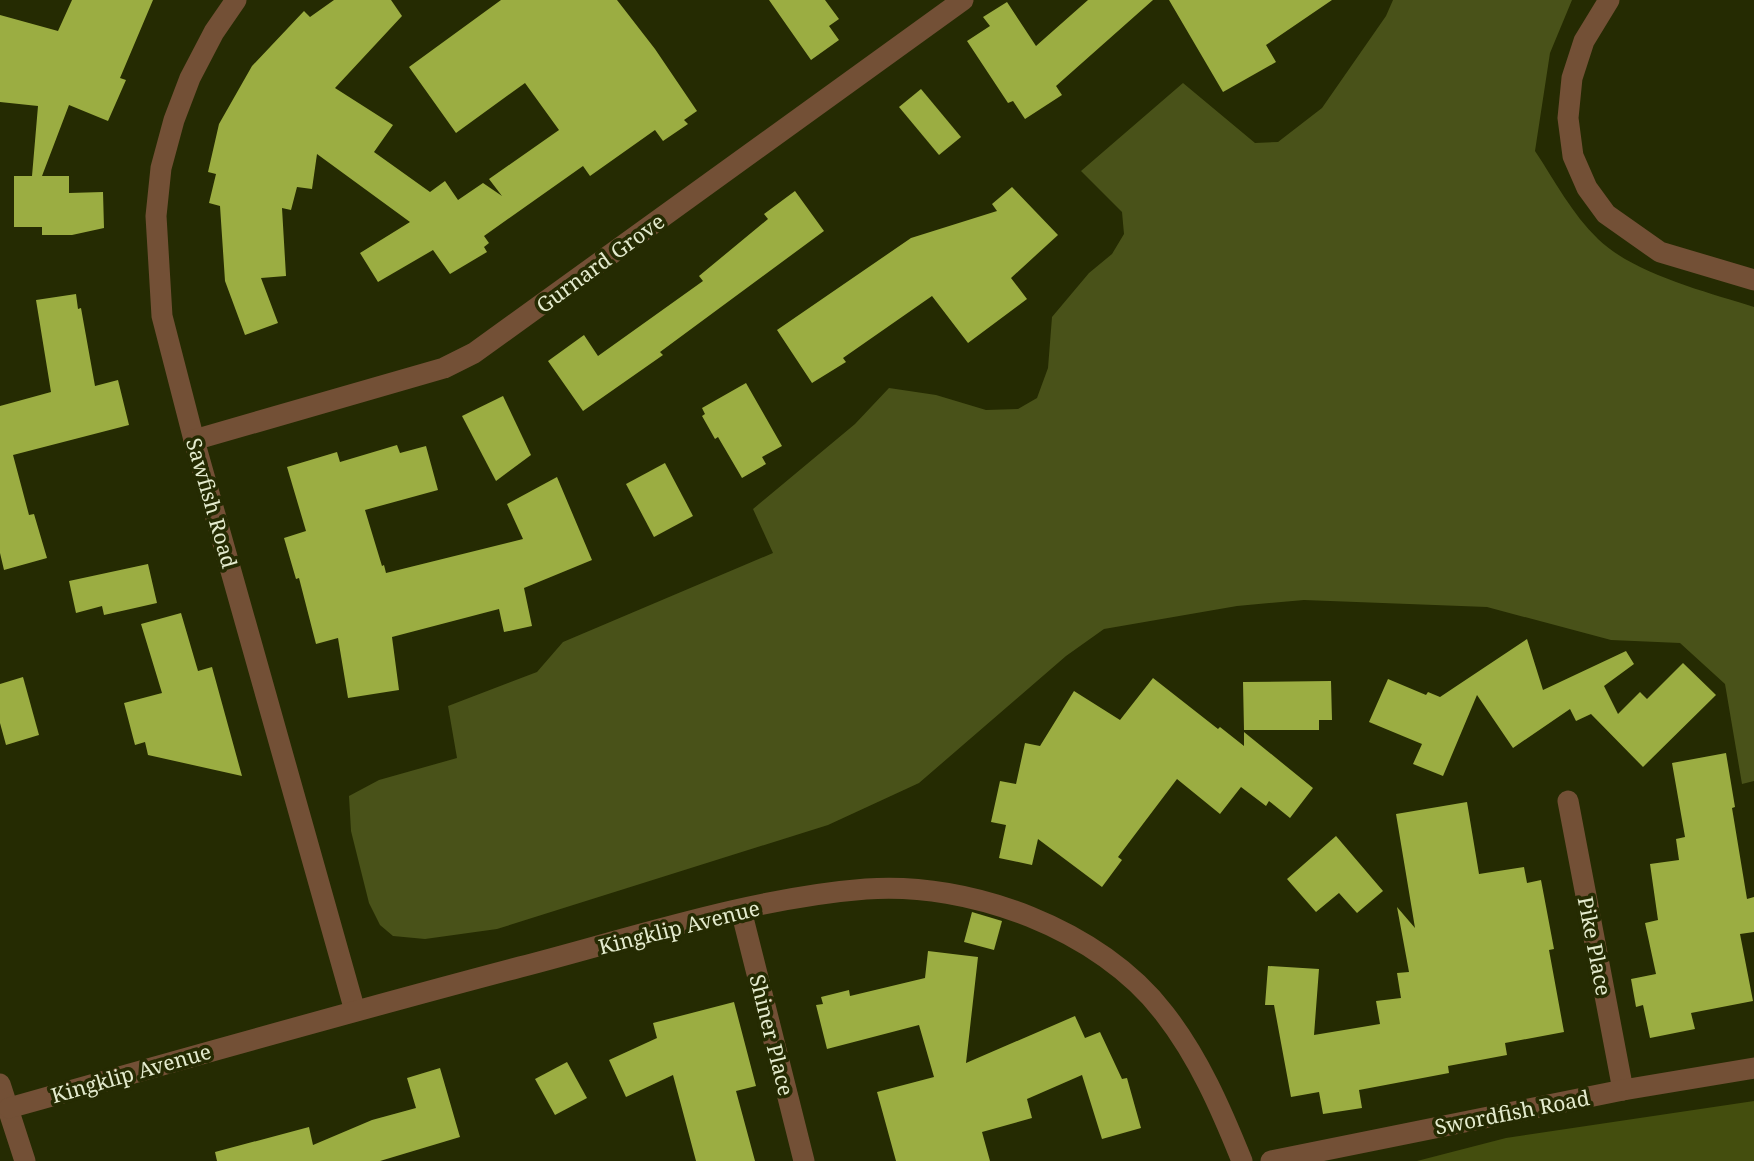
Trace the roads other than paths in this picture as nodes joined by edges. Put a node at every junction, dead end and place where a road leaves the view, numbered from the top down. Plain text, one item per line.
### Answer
1 (236, 0) edge
2 (963, 0) edge
3 (1609, 0) edge
4 (1754, 281) edge
5 (194, 440) junction
6 (1568, 802) dead end
7 (741, 909) junction
8 (355, 1011) junction
9 (1754, 1068) edge
10 (0, 1084) edge
11 (1623, 1090) junction
12 (9, 1108) junction
13 (24, 1161) edge
14 (804, 1161) edge
15 (1242, 1161) edge
16 (1271, 1161) edge

1 - 5 street, Sawfish Road
2 - 5 street, Gurnard Grove
3 - 4 street
5 - 8 street, Sawfish Road
6 - 11 street, Pike Place
7 - 8 street, Kingklip Avenue
7 - 14 street, Shiner Place
7 - 15 street, Kingklip Avenue
8 - 12 street, Kingklip Avenue
9 - 11 street, Swordfish Road
10 - 12 street
11 - 16 street, Swordfish Road
12 - 13 street

